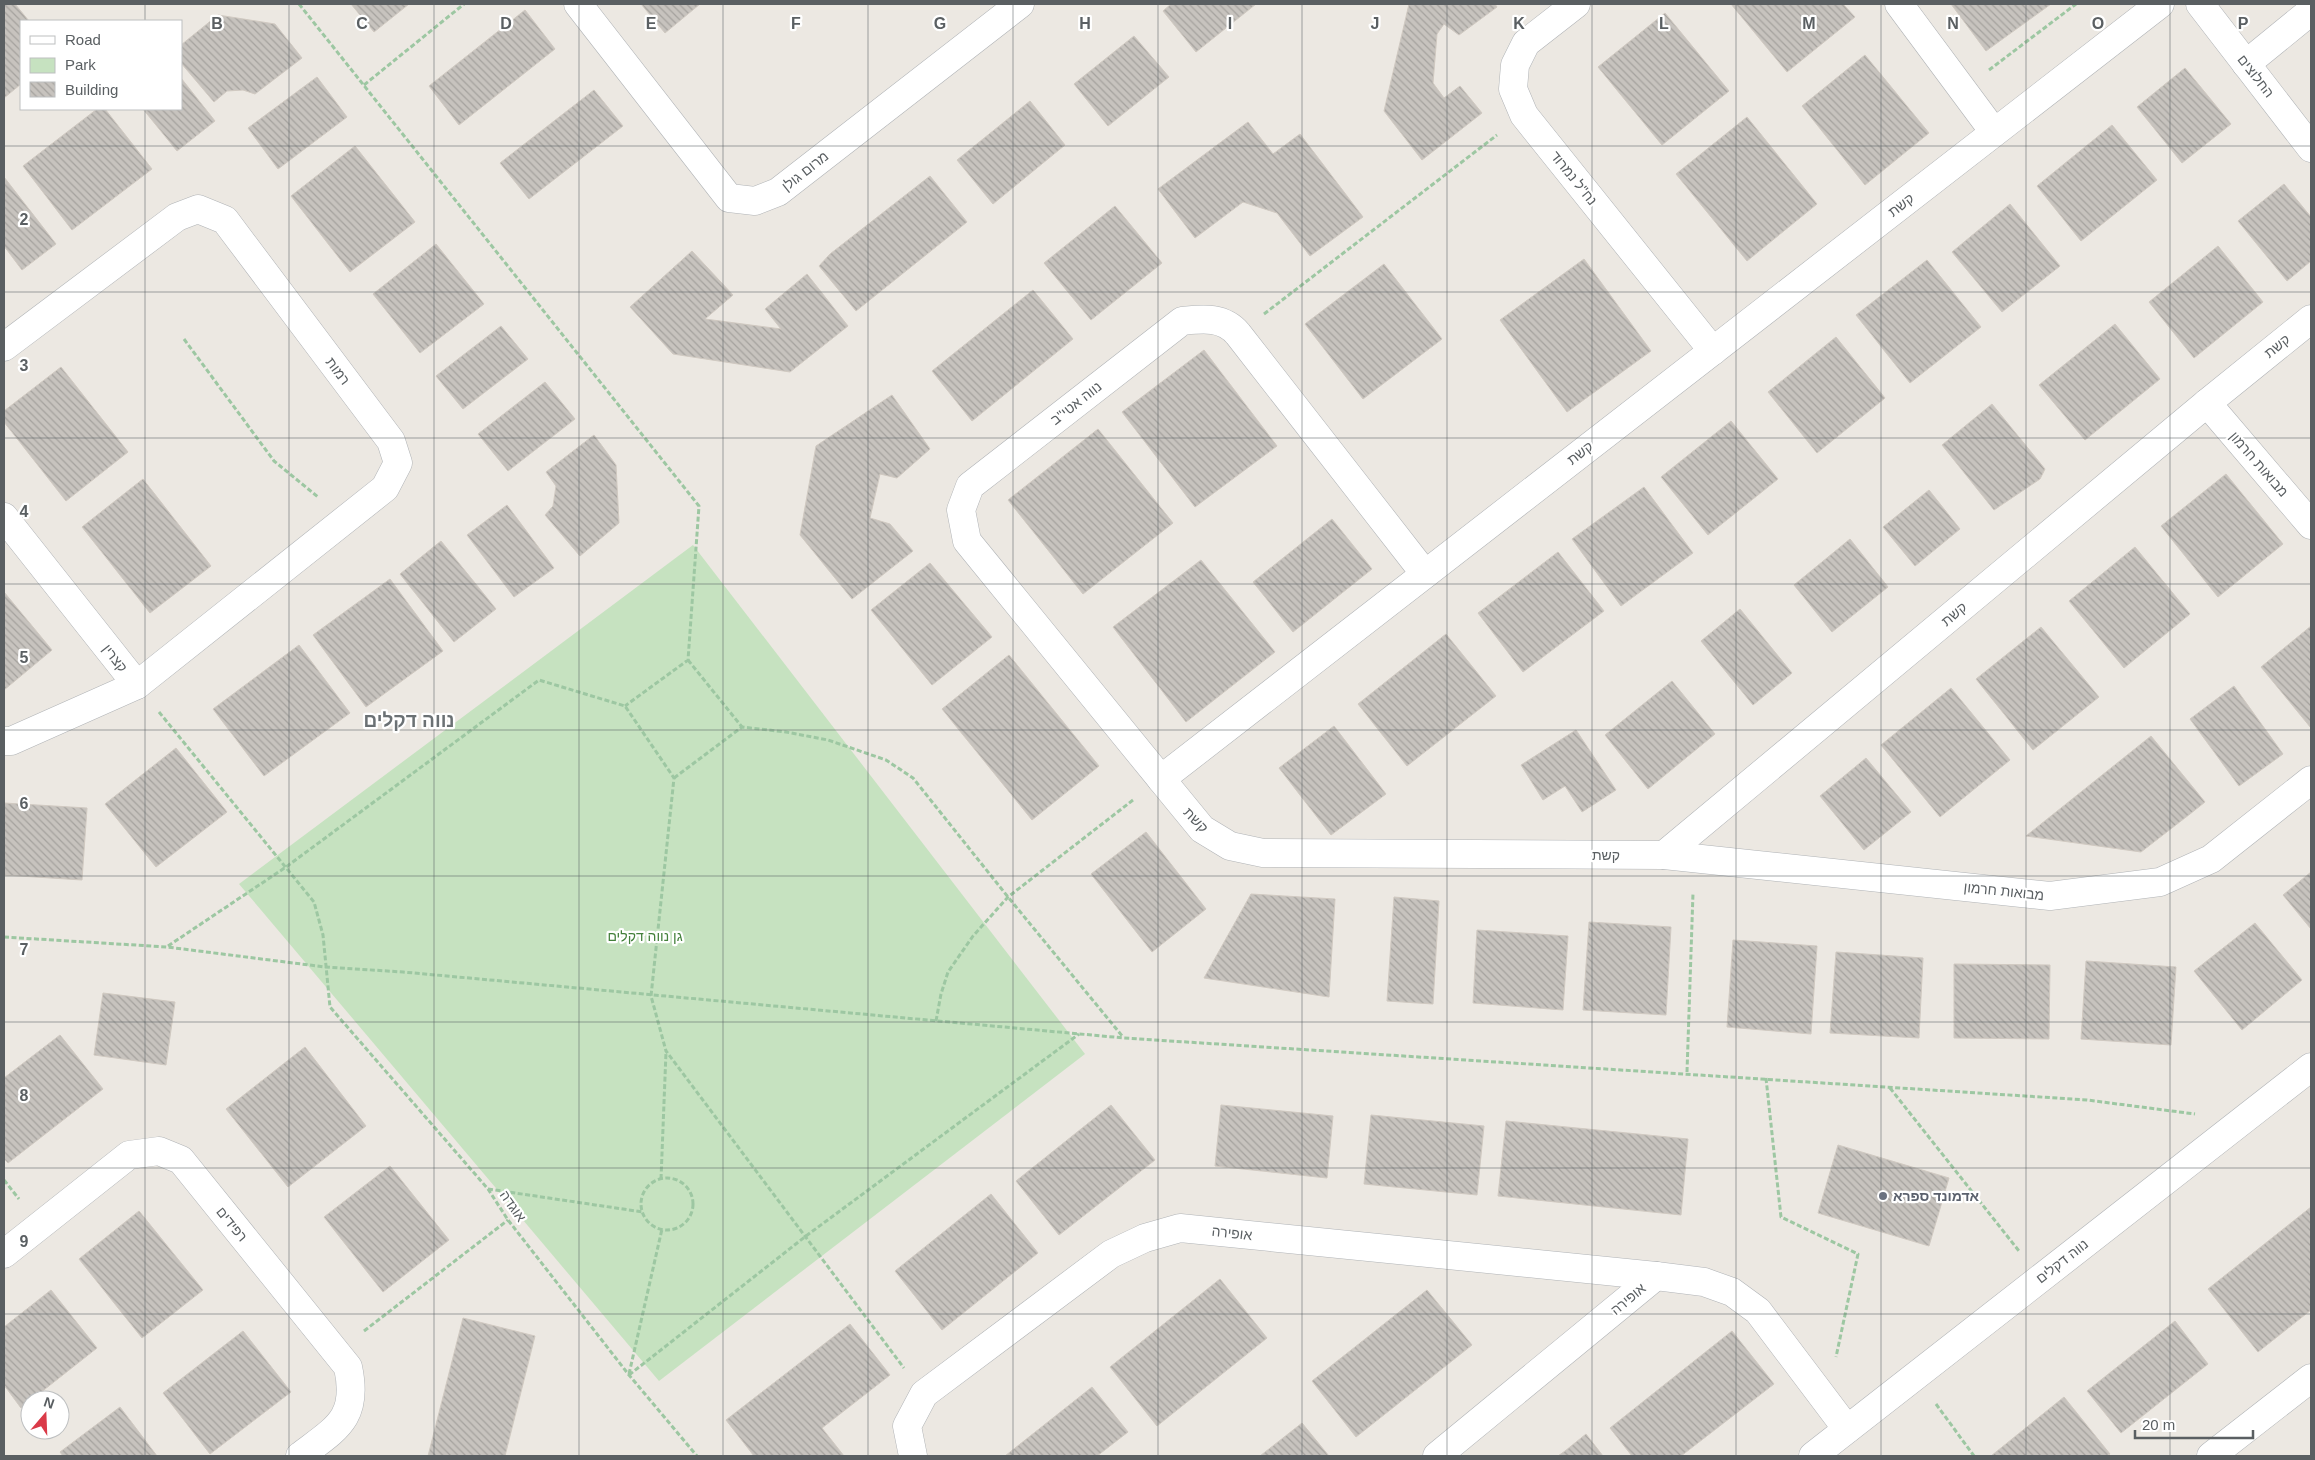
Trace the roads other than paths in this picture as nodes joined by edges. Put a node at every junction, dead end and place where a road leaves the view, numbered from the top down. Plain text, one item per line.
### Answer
1 (578, 4) edge
2 (1019, 4) edge
3 (1576, 4) edge
4 (1899, 4) edge
5 (2160, 4) edge
6 (2200, 4) edge
7 (2311, 11) edge
8 (2246, 64) junction
9 (1994, 132) junction
10 (2311, 148) edge
11 (2311, 319) edge
12 (4, 347) edge
13 (1713, 351) junction
14 (2207, 403) junction
15 (4, 517) edge
16 (2311, 525) edge
17 (1425, 574) junction
18 (137, 686) junction
19 (4, 740) edge
20 (1161, 779) junction
21 (2311, 780) edge
22 (1664, 855) junction
23 (2311, 1067) edge
24 (4, 1254) edge
25 (1656, 1276) junction
26 (2311, 1378) edge
27 (1847, 1429) junction
28 (300, 1456) edge
29 (913, 1456) edge
30 (1437, 1456) edge
31 (1813, 1456) edge
32 (2211, 1456) edge

1 - 2 street, מרום גולן
3 - 13 street, נח"ל נמרוד
4 - 9 street
5 - 9 street, קשת
6 - 8 street, החלוצים
7 - 8 street
8 - 10 street, החלוצים
9 - 13 street, קשת
11 - 14 street, קשת
12 - 18 street, רמות
13 - 17 street, קשת
14 - 16 street, מבואות חרמון
14 - 22 street, קשת
15 - 18 street, קצרין
17 - 20 street, קשת
17 - 20 street, נווה אטי"ב
18 - 19 street, קצרין
20 - 22 street, קשת
21 - 22 street, מבואות חרמון
23 - 27 street, נווה דקלים
24 - 28 street, רפידים
25 - 27 street, אופירה
25 - 29 street, אופירה
25 - 30 street, אופירה
26 - 32 street
27 - 31 street, נווה דקלים

